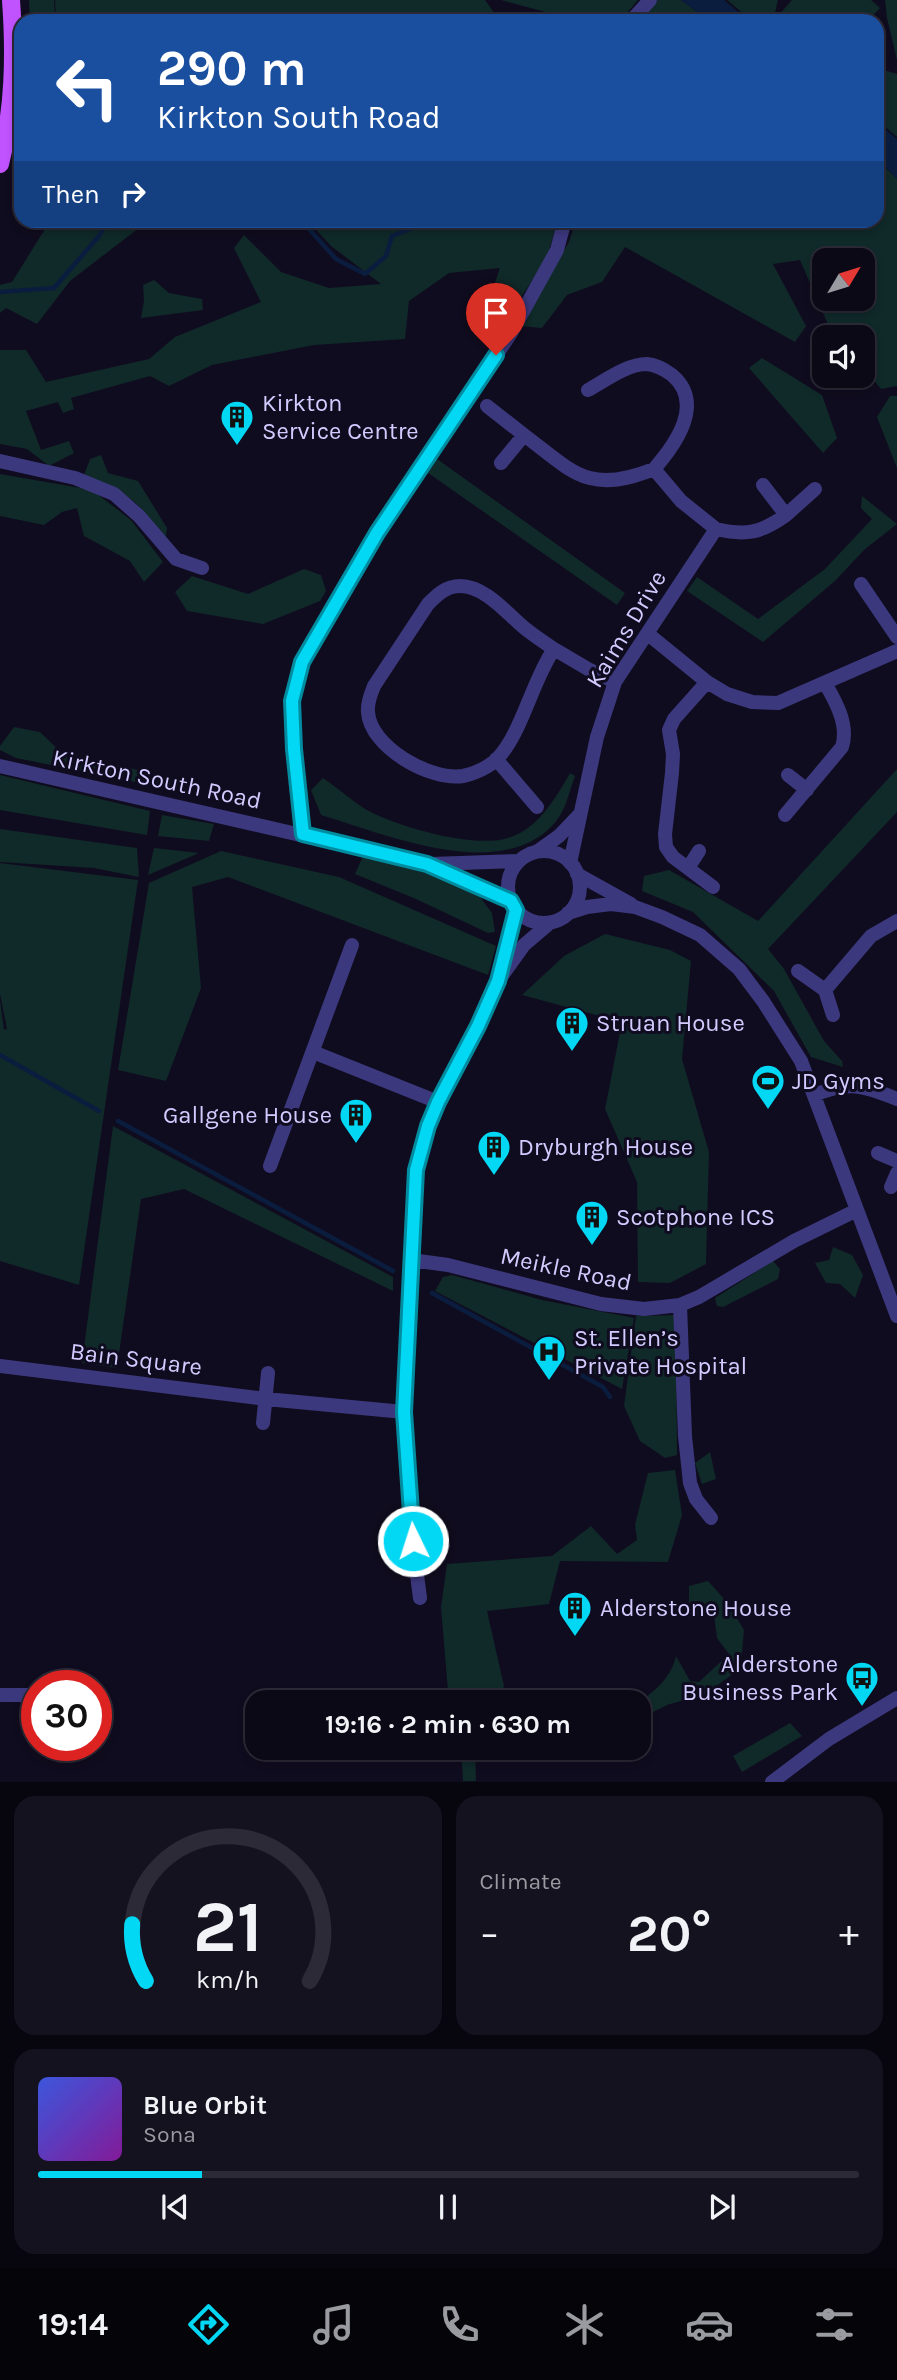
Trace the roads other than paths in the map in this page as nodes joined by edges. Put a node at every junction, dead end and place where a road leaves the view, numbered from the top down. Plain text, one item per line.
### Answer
1 (11, 0) edge
2 (650, 0) edge
3 (637, 14) edge
4 (0, 164) edge
5 (563, 228) edge
6 (588, 390) dead end
7 (486, 406) dead end
8 (524, 435) junction
9 (0, 461) edge
10 (501, 463) dead end
11 (654, 469) junction
12 (763, 485) dead end
13 (815, 489) dead end
14 (786, 515) junction
15 (716, 529) junction
16 (202, 568) dead end
17 (861, 584) dead end
18 (648, 634) junction
19 (897, 637) edge
20 (554, 649) junction
21 (897, 651) edge
22 (615, 682) junction
23 (708, 682) junction
24 (825, 684) junction
25 (496, 759) junction
26 (0, 766) edge
27 (788, 775) dead end
28 (807, 790) junction
29 (537, 807) dead end
30 (579, 815) junction
31 (786, 815) dead end
32 (303, 834) junction
33 (538, 851) junction
34 (699, 851) dead end
35 (518, 861) junction
36 (427, 864) junction
37 (574, 868) junction
38 (688, 868) junction
39 (713, 887) dead end
40 (514, 905) junction
41 (635, 907) junction
42 (568, 913) junction
43 (897, 921) edge
44 (551, 922) junction
45 (352, 945) dead end
46 (798, 971) dead end
47 (498, 981) junction
48 (825, 990) junction
49 (833, 1015) dead end
50 (313, 1052) junction
51 (814, 1095) junction
52 (897, 1099) edge
53 (438, 1102) junction
54 (878, 1153) dead end
55 (897, 1161) edge
56 (271, 1166) dead end
57 (857, 1210) junction
58 (411, 1261) junction
59 (680, 1305) junction
60 (897, 1316) edge
61 (0, 1366) edge
62 (268, 1373) dead end
63 (266, 1399) junction
64 (404, 1412) junction
65 (263, 1423) dead end
66 (711, 1518) dead end
67 (420, 1598) dead end
68 (0, 1695) edge
69 (21, 1695) edge
70 (897, 1698) edge
71 (772, 1782) edge

1 - 4 main road
2 - 3 street
5 - 32 street
6 - 11 street
7 - 8 street
8 - 10 street
8 - 11 street
9 - 16 street
11 - 15 street
12 - 14 street
13 - 14 street
14 - 15 street
15 - 18 street, Kaims Drive
17 - 19 street
18 - 22 street, Kaims Drive
18 - 23 street
20 - 22 street
20 - 25 street
20 - 25 street
21 - 24 street
22 - 30 street, Kaims Drive
23 - 24 street
23 - 38 street
24 - 28 street
25 - 29 street
26 - 32 street, Kirkton South Road
27 - 28 street
28 - 31 street
30 - 33 street
30 - 37 street, Kaims Drive
32 - 36 street, Kirkton South Road
33 - 35 street
33 - 37 street
34 - 38 street
35 - 36 street, Kirkton South Road
35 - 40 street
36 - 40 street, Kirkton South Road
37 - 41 street
37 - 42 street
38 - 39 street
40 - 44 street
40 - 47 street
41 - 42 street
41 - 51 street
42 - 44 street
43 - 48 street
44 - 47 street
45 - 50 street
46 - 48 street
47 - 53 street
48 - 49 street
50 - 53 street
50 - 56 street
51 - 52 street
51 - 57 street
53 - 58 street
54 - 55 street
57 - 59 street, Meikle Road
57 - 60 street
58 - 59 street, Meikle Road
58 - 64 street
59 - 66 street
61 - 63 street, Bain Square
62 - 63 street
63 - 64 street, Bain Square
63 - 65 street
64 - 67 street
68 - 69 street
70 - 71 street

